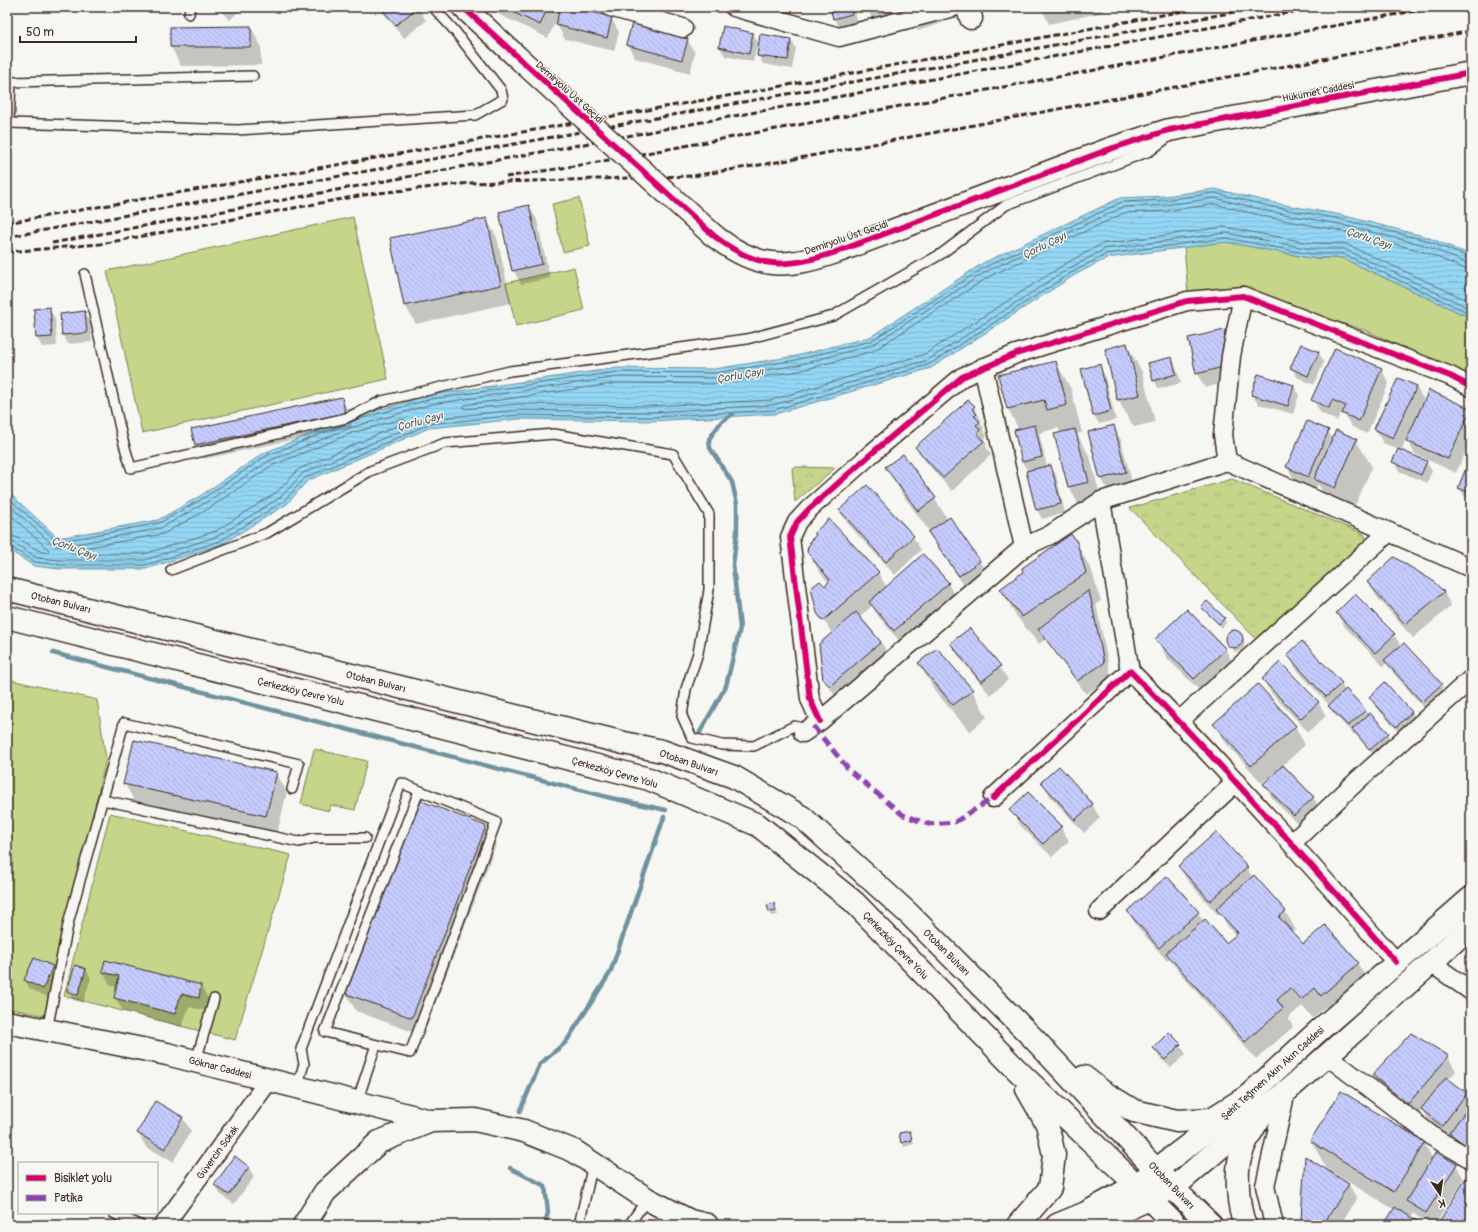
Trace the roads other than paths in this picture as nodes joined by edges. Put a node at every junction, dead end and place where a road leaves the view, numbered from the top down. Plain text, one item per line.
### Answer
1 (433, 7) edge
2 (463, 7) edge
3 (610, 7) edge
4 (734, 7) edge
5 (964, 11) edge
6 (683, 28) dead end
7 (1471, 73) edge
8 (253, 76) dead end
9 (1175, 129) junction
10 (86, 274) dead end
11 (1243, 296) junction
12 (983, 367) junction
13 (1471, 387) edge
14 (1227, 461) junction
15 (1101, 502) junction
16 (1389, 532) junction
17 (1024, 548) junction
18 (1471, 568) edge
19 (171, 570) dead end
20 (7, 589) edge
21 (7, 617) edge
22 (1130, 671) junction
23 (1471, 679) edge
24 (1180, 721) junction
25 (810, 728) junction
26 (1236, 782) junction
27 (292, 790) dead end
28 (420, 790) junction
29 (993, 798) dead end
30 (103, 800) junction
31 (365, 838) dead end
32 (1292, 843) junction
33 (1471, 898) edge
34 (1099, 911) dead end
35 (1471, 926) edge
36 (1396, 962) junction
37 (1431, 964) junction
38 (1471, 991) edge
39 (214, 999) dead end
40 (7, 1022) edge
41 (47, 1030) junction
42 (1035, 1040) junction
43 (376, 1045) junction
44 (1327, 1054) junction
45 (196, 1061) junction
46 (1015, 1068) junction
47 (269, 1080) junction
48 (297, 1087) junction
49 (1286, 1091) junction
50 (1248, 1096) junction
51 (357, 1102) junction
52 (1266, 1107) junction
53 (431, 1121) junction
54 (1471, 1159) edge
55 (593, 1163) junction
56 (1156, 1170) junction
57 (1172, 1188) junction
58 (1142, 1192) junction
59 (647, 1199) junction
60 (114, 1214) edge
61 (140, 1225) edge
62 (164, 1225) edge
63 (304, 1225) edge
64 (579, 1225) edge
65 (629, 1225) edge
66 (707, 1225) edge
67 (1018, 1225) edge
68 (1057, 1225) edge
69 (1094, 1225) edge
70 (1175, 1225) edge
71 (1211, 1225) edge
72 (1245, 1225) edge
73 (1274, 1225) edge

1 - 8 lane
2 - 9 main road, Demiryolu Üst Geçidi, bridge
3 - 6 street
4 - 5 street
7 - 9 main road, Hükümet Caddesi
9 - 10 lane
11 - 12 street
11 - 13 street
11 - 14 street
12 - 17 street
12 - 25 street
14 - 15 street
14 - 16 street
15 - 17 street
15 - 22 street
16 - 18 street
16 - 24 street
17 - 25 street
19 - 25 lane
20 - 42 main road, Otoban Bulvarı
21 - 46 main road, Çerkezköy Çevre Yolu
22 - 24 street
22 - 29 street
23 - 32 street
24 - 26 street
26 - 32 street
26 - 34 street
27 - 30 lane
28 - 43 lane
28 - 43 lane
28 - 48 lane
30 - 31 lane
30 - 41 lane
32 - 36 street
33 - 36 main road, Şehit Teğmen Akın Akın Caddesi
35 - 37 main road, Şehit Teğmen Akın Akın Caddesi
36 - 50 main road, Şehit Teğmen Akın Akın Caddesi
37 - 38 street
37 - 44 main road, Şehit Teğmen Akın Akın Caddesi
39 - 45 lane
40 - 41 main road, Göknar Caddesi
41 - 45 main road, Göknar Caddesi
42 - 50 main road
42 - 56 main road, Otoban Bulvarı
43 - 51 lane
44 - 49 main road, Şehit Teğmen Akın Akın Caddesi
44 - 54 street
45 - 47 main road, Göknar Caddesi
46 - 58 main road, Çerkezköy Çevre Yolu
46 - 67 main road
47 - 48 main road, Göknar Caddesi
47 - 62 street, Güvercin Sokak
48 - 51 main road, Göknar Caddesi
49 - 52 main road, Şehit Teğmen Akın Akın Caddesi
49 - 73 street
50 - 56 main road, Şehit Teğmen Akın Akın Caddesi
51 - 53 main road, Göknar Caddesi
52 - 57 main road, Şehit Teğmen Akın Akın Caddesi
52 - 72 main road
53 - 55 main road
53 - 63 main road
55 - 59 main road
55 - 64 lane
56 - 57 main road, Otoban Bulvarı
56 - 58 main road, Şehit Teğmen Akın Akın Caddesi
57 - 58 main road, Şehit Teğmen Akın Akın Caddesi
57 - 71 main road, Otoban Bulvarı
58 - 68 main road, Şehit Teğmen Akın Akın Caddesi
58 - 69 main road
58 - 70 main road
59 - 65 lane
59 - 66 main road
60 - 61 lane

